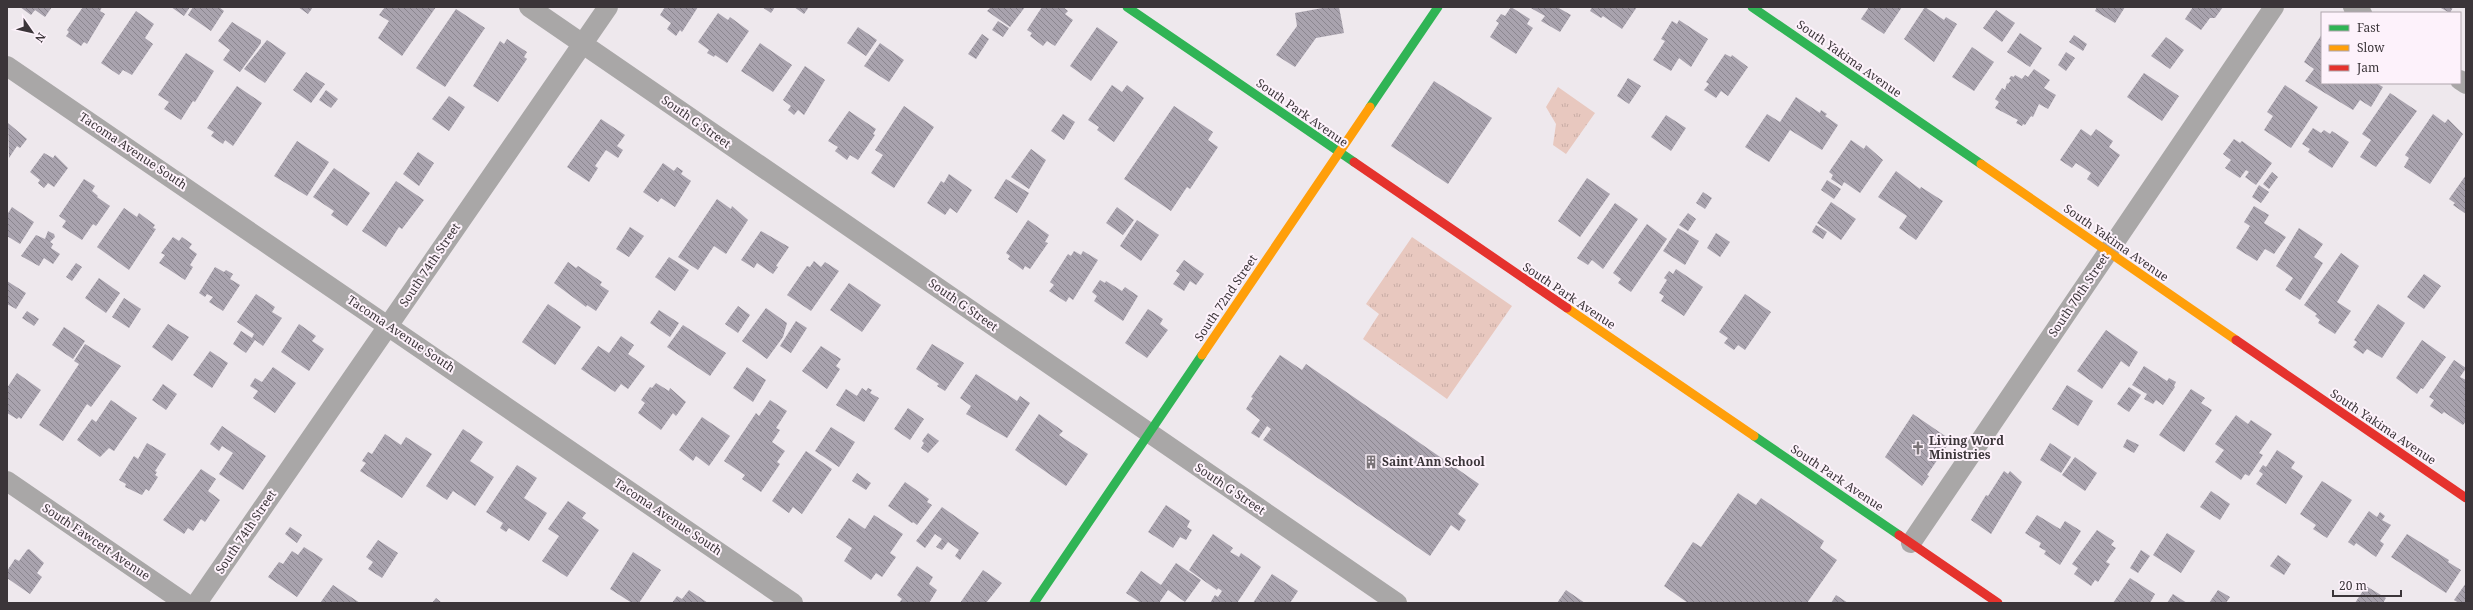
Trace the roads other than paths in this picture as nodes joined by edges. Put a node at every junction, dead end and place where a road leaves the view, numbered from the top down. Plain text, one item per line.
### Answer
1 (529, 7) edge
2 (608, 7) edge
3 (1127, 7) edge
4 (1438, 7) edge
5 (1752, 7) edge
6 (2274, 7) edge
7 (583, 44) junction
8 (7, 66) edge
9 (1339, 153) junction
10 (2108, 252) junction
11 (389, 325) junction
12 (1149, 434) junction
13 (7, 481) edge
14 (2466, 498) edge
15 (1911, 543) junction
16 (185, 603) edge
17 (197, 603) edge
18 (793, 603) edge
19 (1034, 603) edge
20 (1397, 603) edge
21 (1998, 603) edge

1 - 7 street, South G Street
2 - 7 street, South 74th Street
3 - 9 main road, South Park Avenue
4 - 9 main road, South 72nd Street
5 - 10 main road, South Yakima Avenue
6 - 10 street, South 70th Street
7 - 11 street, South 74th Street
7 - 12 street, South G Street
8 - 11 street, Tacoma Avenue South
9 - 12 main road, South 72nd Street
9 - 15 main road, South Park Avenue
10 - 14 main road, South Yakima Avenue
10 - 15 street, South 70th Street
11 - 17 street, South 74th Street
11 - 18 street, Tacoma Avenue South
12 - 19 main road, South 72nd Street
12 - 20 street, South G Street
13 - 16 street, South Fawcett Avenue
15 - 21 main road, South Park Avenue

